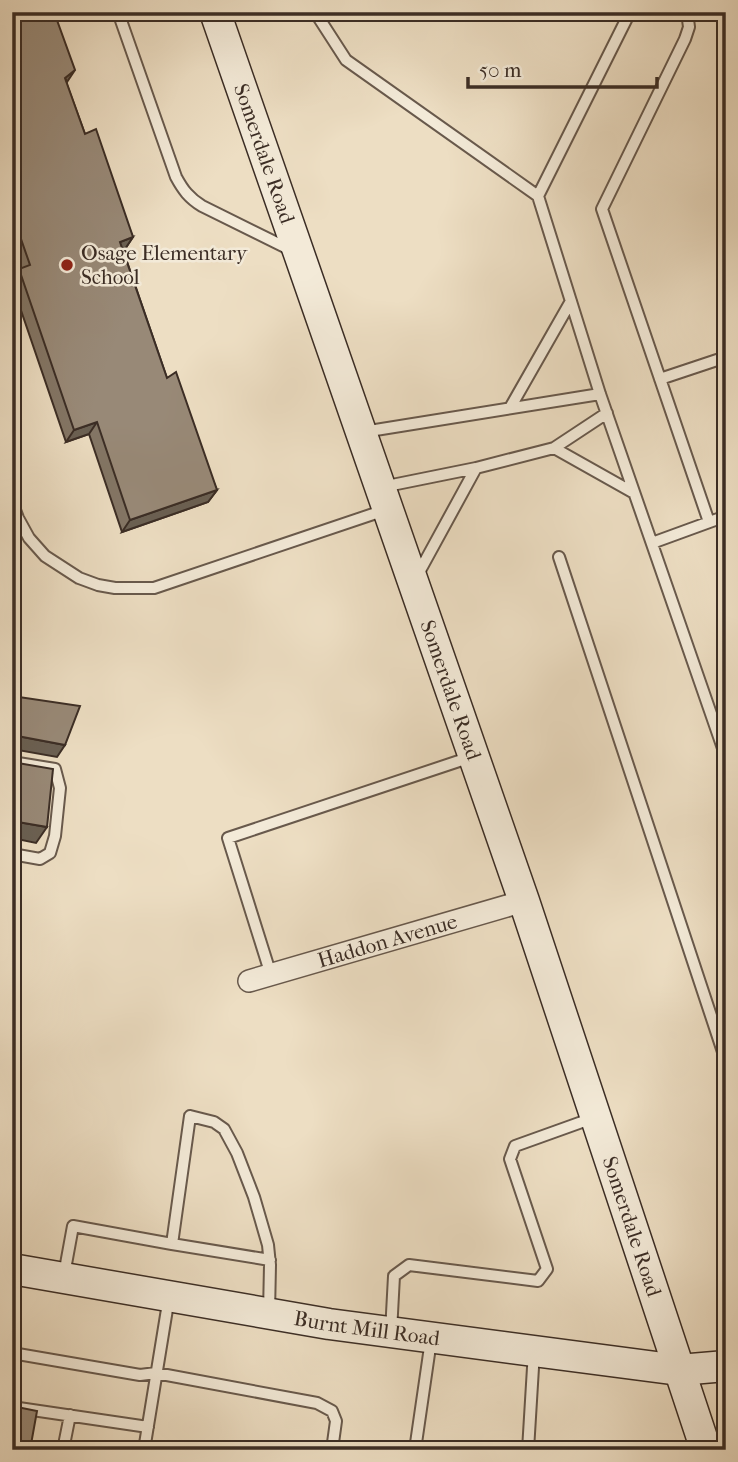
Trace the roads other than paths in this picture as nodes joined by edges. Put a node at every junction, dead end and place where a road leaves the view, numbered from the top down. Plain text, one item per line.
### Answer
1 (118, 12) edge
2 (215, 12) edge
3 (316, 12) edge
4 (630, 12) edge
5 (687, 12) edge
6 (538, 195) junction
7 (298, 253) junction
8 (571, 301) junction
9 (726, 356) edge
10 (660, 379) junction
11 (600, 394) junction
12 (510, 408) junction
13 (607, 413) junction
14 (360, 433) junction
15 (554, 448) junction
16 (476, 468) junction
17 (635, 492) junction
18 (383, 499) junction
19 (12, 502) edge
20 (726, 516) edge
21 (709, 522) junction
22 (652, 543) junction
23 (559, 558) dead end
24 (413, 584) junction
25 (473, 756) junction
26 (726, 757) edge
27 (12, 762) edge
28 (12, 854) edge
29 (524, 901) junction
30 (271, 975) junction
31 (249, 981) dead end
32 (726, 1061) edge
33 (595, 1117) junction
34 (172, 1244) junction
35 (270, 1260) junction
36 (12, 1269) edge
37 (64, 1278) junction
38 (169, 1296) junction
39 (269, 1313) junction
40 (391, 1332) junction
41 (432, 1337) junction
42 (534, 1350) junction
43 (12, 1353) edge
44 (726, 1366) edge
45 (679, 1370) junction
46 (156, 1373) junction
47 (12, 1406) edge
48 (70, 1415) junction
49 (148, 1427) junction
50 (63, 1450) edge
51 (144, 1450) edge
52 (332, 1450) edge
53 (415, 1450) edge
54 (528, 1450) edge
55 (706, 1450) edge

1 - 7 lane
2 - 7 main road, Somerdale Road
3 - 6 lane
4 - 6 lane
5 - 10 lane
6 - 8 lane
7 - 14 main road, Somerdale Road
8 - 11 lane
8 - 12 lane
9 - 10 lane
10 - 21 lane
11 - 12 lane
11 - 13 lane
12 - 14 lane
13 - 15 lane
13 - 17 lane
14 - 18 main road, Somerdale Road
15 - 16 lane
15 - 17 lane
16 - 18 lane
16 - 24 lane
17 - 22 lane
18 - 19 lane
18 - 24 main road, Somerdale Road
20 - 21 lane
21 - 22 lane
22 - 26 lane
23 - 32 lane
24 - 25 main road, Somerdale Road
25 - 29 main road, Somerdale Road
25 - 30 lane
27 - 28 lane
29 - 30 street, Haddon Avenue
29 - 33 main road, Somerdale Road
30 - 31 street, Haddon Avenue
33 - 40 lane
33 - 45 main road, Somerdale Road
34 - 35 lane
34 - 35 lane
34 - 37 lane
35 - 39 lane
36 - 37 main road, Burnt Mill Road
37 - 38 main road, Burnt Mill Road
38 - 39 main road, Burnt Mill Road
38 - 46 lane
39 - 40 main road, Burnt Mill Road
40 - 41 main road, Burnt Mill Road
41 - 42 main road, Burnt Mill Road
41 - 53 lane
42 - 45 main road, Burnt Mill Road
42 - 54 lane
43 - 46 lane
44 - 45 main road, Burnt Mill Road
45 - 55 main road, Somerdale Road
46 - 49 lane
46 - 52 lane
47 - 48 lane
48 - 49 lane
48 - 50 lane
49 - 51 lane

